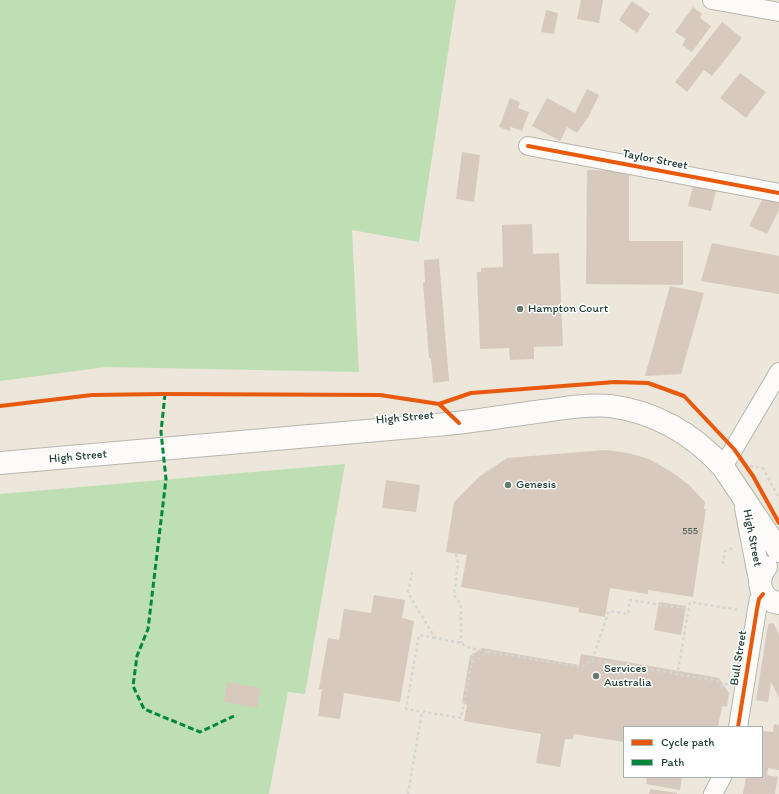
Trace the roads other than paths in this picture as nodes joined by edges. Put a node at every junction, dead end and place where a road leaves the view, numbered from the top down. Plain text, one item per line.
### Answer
1 (712, 0) edge
2 (755, 3) edge
3 (779, 12) edge
4 (528, 146) dead end
5 (779, 193) edge
6 (779, 372) edge
7 (0, 463) edge
8 (723, 467) junction
9 (744, 497) junction
10 (779, 551) edge
11 (779, 561) edge
12 (772, 597) edge
13 (738, 726) edge
14 (721, 778) edge
15 (713, 794) edge

1 - 2 street
2 - 3 street
4 - 5 street, Taylor Street
6 - 8 street
7 - 8 main road, High Street
8 - 9 main road, High Street
9 - 10 main road, High Street
9 - 12 main road, High Street
11 - 12 main road
12 - 13 street, Bull Street
14 - 15 street

